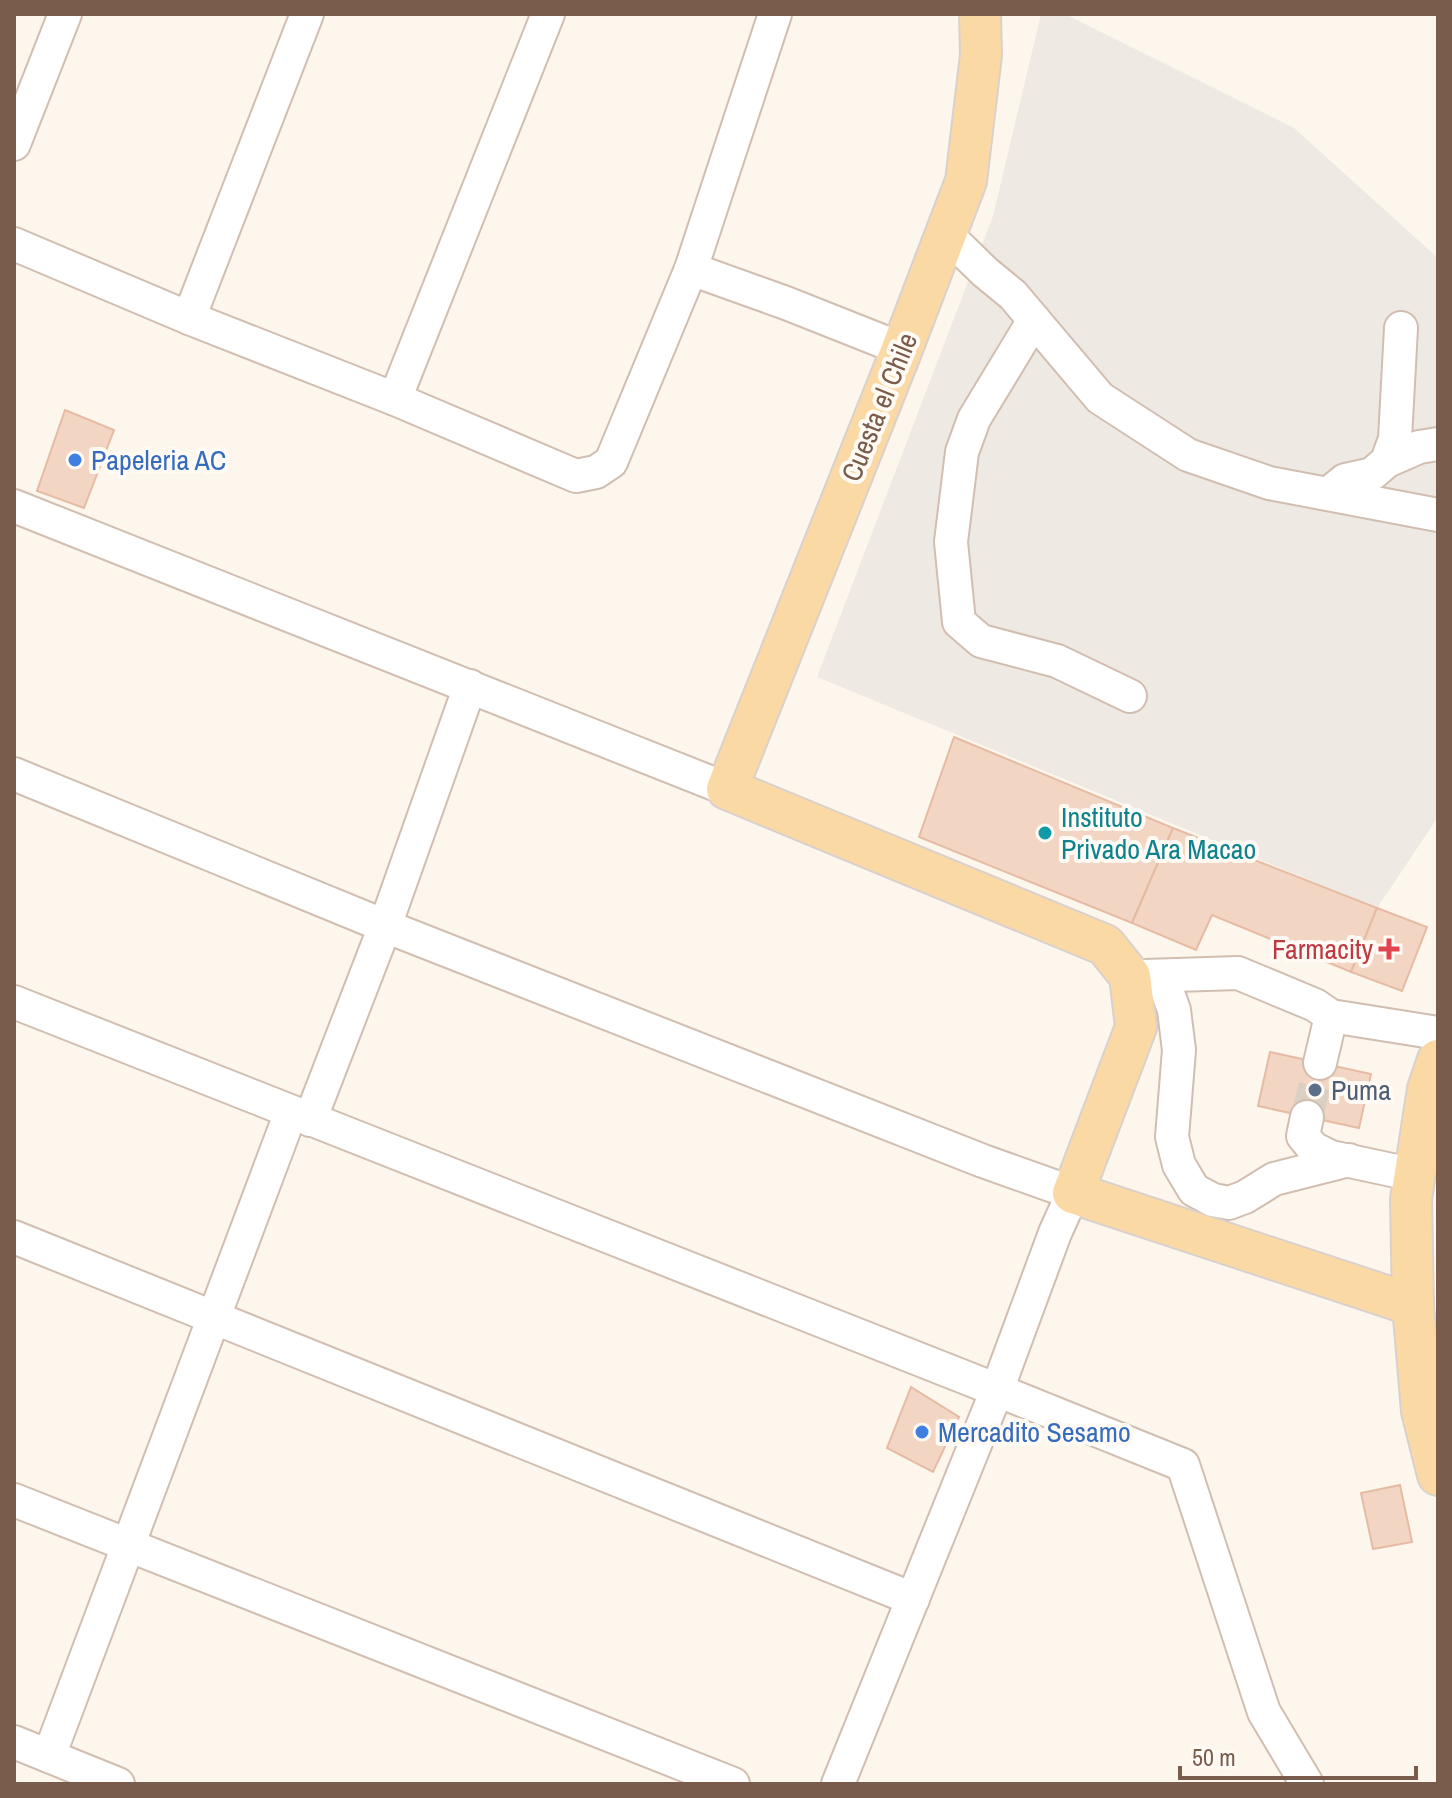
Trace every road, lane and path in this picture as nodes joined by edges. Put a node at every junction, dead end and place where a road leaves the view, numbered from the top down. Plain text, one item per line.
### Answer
1 (65, 14) edge
2 (307, 14) edge
3 (548, 14) edge
4 (775, 14) edge
5 (980, 14) edge
6 (14, 144) edge
7 (946, 234) junction
8 (14, 244) edge
9 (691, 269) junction
10 (189, 318) junction
11 (1034, 320) junction
12 (1401, 328) dead end
13 (902, 349) junction
14 (395, 399) junction
15 (1438, 444) edge
16 (1387, 461) junction
17 (1328, 494) junction
18 (14, 506) edge
19 (1438, 515) edge
20 (470, 686) junction
21 (1130, 696) dead end
22 (14, 774) edge
23 (727, 789) junction
24 (385, 926) junction
25 (1146, 976) junction
26 (14, 1002) edge
27 (1331, 1016) junction
28 (1438, 1033) edge
29 (1320, 1063) tunnel mouth
30 (1435, 1079) edge
31 (301, 1116) junction
32 (1307, 1117) tunnel mouth
33 (1349, 1160) junction
34 (1415, 1175) junction
35 (1073, 1193) junction
36 (14, 1237) edge
37 (1413, 1305) junction
38 (213, 1319) junction
39 (997, 1390) junction
40 (1438, 1475) edge
41 (14, 1500) edge
42 (127, 1545) junction
43 (913, 1599) junction
44 (14, 1742) edge
45 (49, 1756) junction
46 (118, 1784) edge
47 (733, 1784) edge
48 (838, 1784) edge
49 (1307, 1784) edge

1 - 6 street
2 - 10 street
3 - 14 street
4 - 9 street
5 - 7 main road, Cuesta el Chile
7 - 11 street
7 - 13 main road, Cuesta el Chile
8 - 10 street
9 - 13 street
9 - 14 street
10 - 14 street
11 - 17 street
11 - 21 street
12 - 16 street
13 - 23 main road, Cuesta el Chile
15 - 16 street
16 - 17 street
17 - 19 street
18 - 20 street
20 - 23 street
20 - 24 street
22 - 24 street
23 - 25 main road
24 - 31 street
24 - 35 street
25 - 27 street
25 - 33 street
25 - 35 main road
26 - 31 street
27 - 28 street
27 - 29 street
30 - 34 main road
31 - 38 street
31 - 39 street
32 - 33 street
33 - 34 street
34 - 37 main road
35 - 37 main road
35 - 39 street
36 - 38 street
37 - 40 main road
38 - 42 street
38 - 43 street
39 - 43 street
39 - 49 street
41 - 42 street
42 - 45 street
42 - 47 street
43 - 48 street
44 - 45 street
45 - 46 street

